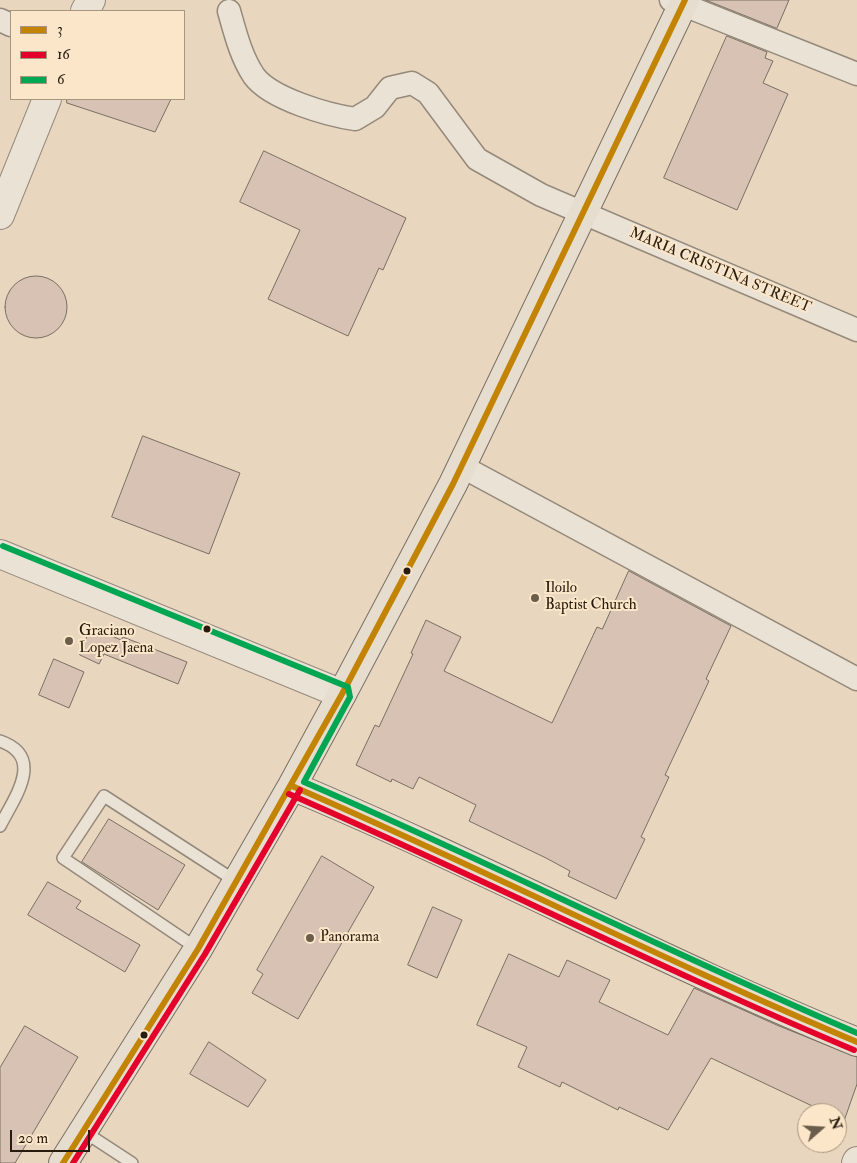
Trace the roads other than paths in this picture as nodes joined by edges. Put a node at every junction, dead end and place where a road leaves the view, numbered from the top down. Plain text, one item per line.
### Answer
1 (680, 2) edge
2 (229, 11) dead end
3 (857, 74) edge
4 (47, 100) edge
5 (583, 213) junction
6 (0, 215) edge
7 (857, 330) edge
8 (461, 466) junction
9 (0, 554) edge
10 (857, 679) edge
11 (342, 694) junction
12 (0, 740) edge
13 (292, 786) junction
14 (0, 826) edge
15 (236, 882) junction
16 (198, 949) junction
17 (857, 1042) edge
18 (84, 1131) junction
19 (64, 1163) edge
20 (132, 1163) edge

1 - 3 street
1 - 5 main road
2 - 5 street, MARIA CRISTINA STREET
4 - 6 street
5 - 7 street, MARIA CRISTINA STREET
5 - 8 main road
8 - 10 street
8 - 11 main road
9 - 11 street
11 - 13 main road
12 - 14 lane
13 - 15 main road
13 - 17 main road
15 - 16 main road
15 - 16 lane
16 - 18 main road
18 - 19 main road
18 - 20 lane

